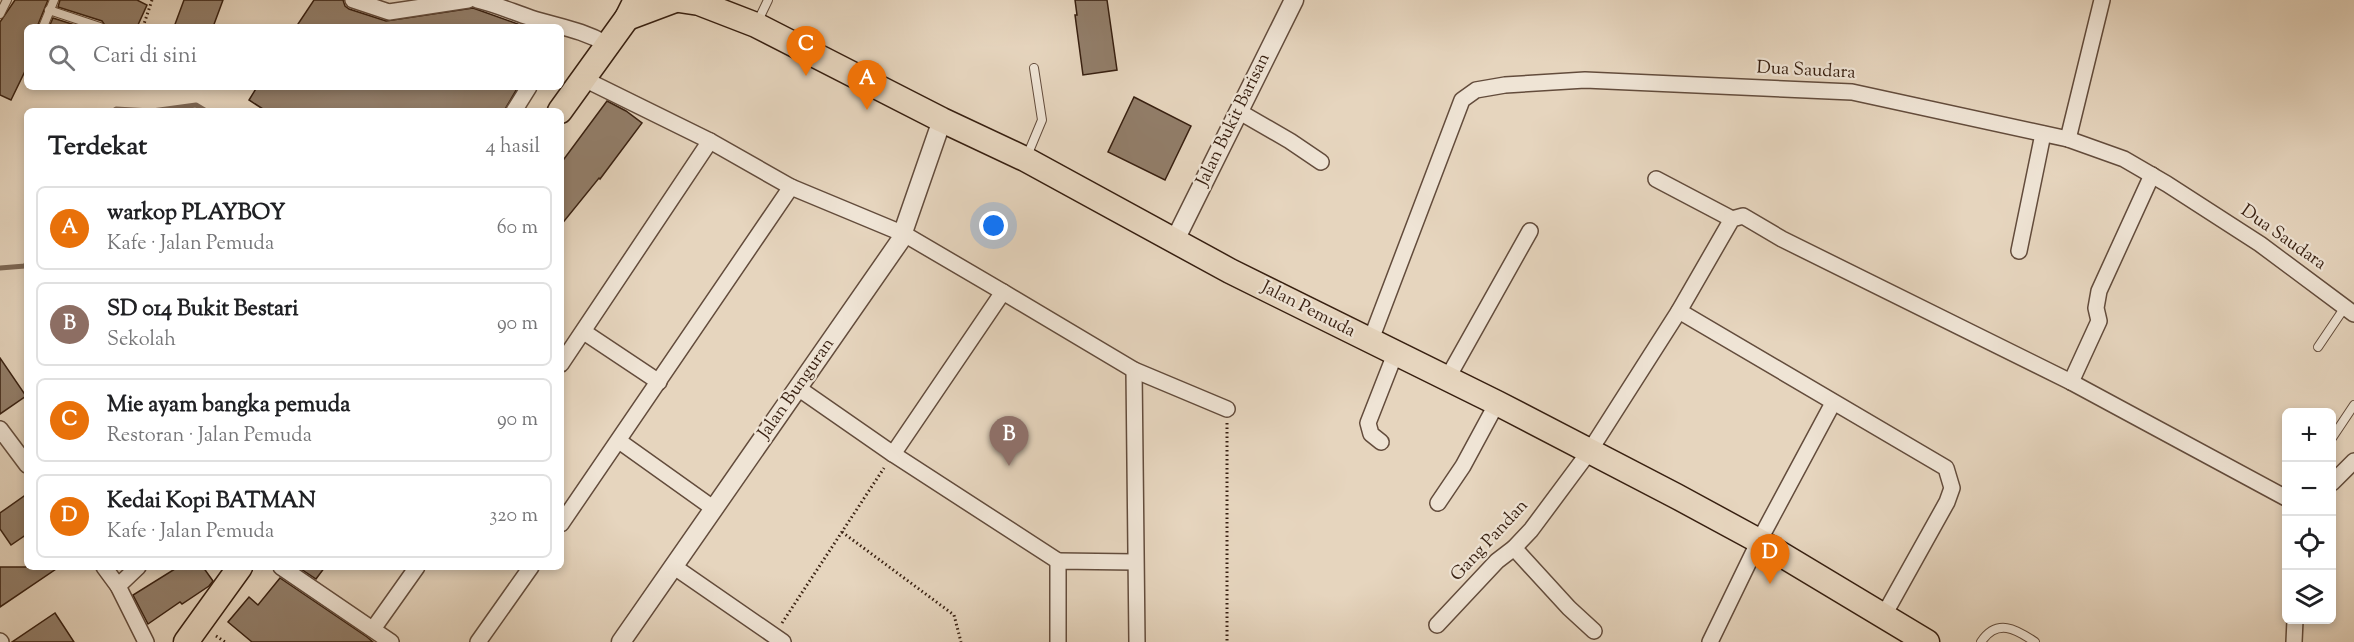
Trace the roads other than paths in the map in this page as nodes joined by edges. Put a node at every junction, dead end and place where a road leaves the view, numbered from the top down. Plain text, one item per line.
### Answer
1 (7, 0) edge
2 (54, 0) edge
3 (353, 0) edge
4 (468, 0) edge
5 (477, 0) edge
6 (677, 0) edge
7 (768, 0) edge
8 (1294, 0) edge
9 (2102, 0) edge
10 (631, 9) edge
11 (50, 10) junction
12 (0, 14) edge
13 (44, 24) edge
14 (91, 24) edge
15 (545, 24) edge
16 (756, 25) junction
17 (564, 32) edge
18 (607, 44) junction
19 (1035, 68) dead end
20 (584, 79) junction
21 (527, 90) edge
22 (516, 108) edge
23 (562, 108) edge
24 (1238, 111) junction
25 (942, 120) junction
26 (2043, 134) junction
27 (2068, 139) junction
28 (711, 141) junction
29 (1025, 159) junction
30 (1321, 162) dead end
31 (2152, 175) junction
32 (1656, 179) dead end
33 (791, 187) junction
34 (1732, 219) junction
35 (1530, 231) dead end
36 (904, 234) junction
37 (1175, 240) junction
38 (2019, 251) dead end
39 (1003, 292) junction
40 (2350, 310) edge
41 (1679, 311) junction
42 (584, 332) junction
43 (1370, 342) junction
44 (2318, 347) dead end
45 (1395, 354) junction
46 (564, 360) edge
47 (1134, 370) junction
48 (1447, 379) junction
49 (659, 382) junction
50 (2071, 382) junction
51 (798, 388) junction
52 (1497, 403) junction
53 (1833, 403) junction
54 (2354, 405) edge
55 (1227, 410) road end
56 (0, 429) edge
57 (2336, 431) edge
58 (620, 441) junction
59 (1381, 442) dead end
60 (1589, 452) junction
61 (893, 454) junction
62 (24, 461) edge
63 (2354, 461) edge
64 (2336, 478) edge
65 (2282, 496) edge
66 (1438, 503) dead end
67 (713, 508) junction
68 (564, 520) edge
69 (1759, 541) junction
70 (1514, 548) junction
71 (1058, 561) junction
72 (1135, 562) junction
73 (674, 566) junction
74 (106, 570) edge
75 (135, 570) edge
76 (238, 570) edge
77 (285, 570) edge
78 (415, 570) edge
79 (529, 570) edge
80 (118, 586) junction
81 (1884, 615) junction
82 (2295, 624) edge
83 (1437, 626) dead end
84 (373, 629) junction
85 (1594, 631) dead end
86 (778, 639) edge
87 (146, 642) edge
88 (186, 642) edge
89 (391, 642) edge
90 (478, 642) edge
91 (621, 642) edge
92 (1058, 642) edge
93 (1137, 642) edge
94 (1710, 642) edge
95 (1927, 642) edge
96 (1981, 642) edge
97 (2035, 642) edge
98 (2294, 642) edge

1 - 12 lane
2 - 11 lane
3 - 4 street
5 - 15 street
6 - 10 main road, Jalan Pemuda
6 - 16 main road, Jalan Pemuda
7 - 16 lane
8 - 24 street, Jalan Bukit Barisan
9 - 27 street
10 - 18 main road
11 - 13 lane
11 - 14 lane
16 - 25 main road, Jalan Pemuda
17 - 18 street
18 - 20 main road
19 - 29 lane
20 - 23 main road
20 - 28 street
21 - 22 street
24 - 30 street
24 - 37 street, Jalan Bukit Barisan
25 - 29 main road, Jalan Pemuda
25 - 36 street, Jalan Bunguran
26 - 27 street, Dua Saudara
26 - 38 street
26 - 43 street, Dua Saudara
27 - 31 street, Dua Saudara
28 - 33 street
28 - 42 street
29 - 37 main road, Jalan Pemuda
31 - 40 street, Dua Saudara
31 - 50 street
32 - 34 street
33 - 36 street
33 - 49 street
34 - 41 street, Gang Pandan
34 - 50 street
35 - 48 street
36 - 39 street
36 - 51 street, Jalan Bunguran
37 - 43 main road, Jalan Pemuda
39 - 47 street
39 - 61 street
40 - 44 lane
41 - 53 street
41 - 60 street, Gang Pandan
42 - 46 street
42 - 49 street
43 - 45 main road, Jalan Pemuda
45 - 48 main road, Jalan Pemuda
45 - 59 street
47 - 55 street
47 - 72 street
48 - 52 main road, Jalan Pemuda
49 - 58 street
50 - 65 street
51 - 61 street
51 - 67 street, Jalan Bunguran
52 - 60 main road, Jalan Pemuda
52 - 66 street
53 - 69 street
53 - 81 street
54 - 57 lane
56 - 62 street
58 - 67 street
58 - 68 street
60 - 69 main road, Jalan Pemuda
60 - 70 street, Gang Pandan
61 - 71 street
63 - 64 street
67 - 73 street, Jalan Bunguran
69 - 81 main road, Jalan Pemuda
69 - 94 street
70 - 83 street, Gang Pandan
70 - 85 street
71 - 72 street
71 - 92 street
72 - 93 street
73 - 86 street
73 - 91 street, Jalan Bunguran
74 - 80 street
75 - 80 street
76 - 88 main road
77 - 84 street
78 - 84 street
79 - 90 street
80 - 87 street
81 - 95 main road, Jalan Pemuda
82 - 98 street
84 - 89 street
96 - 97 lane

